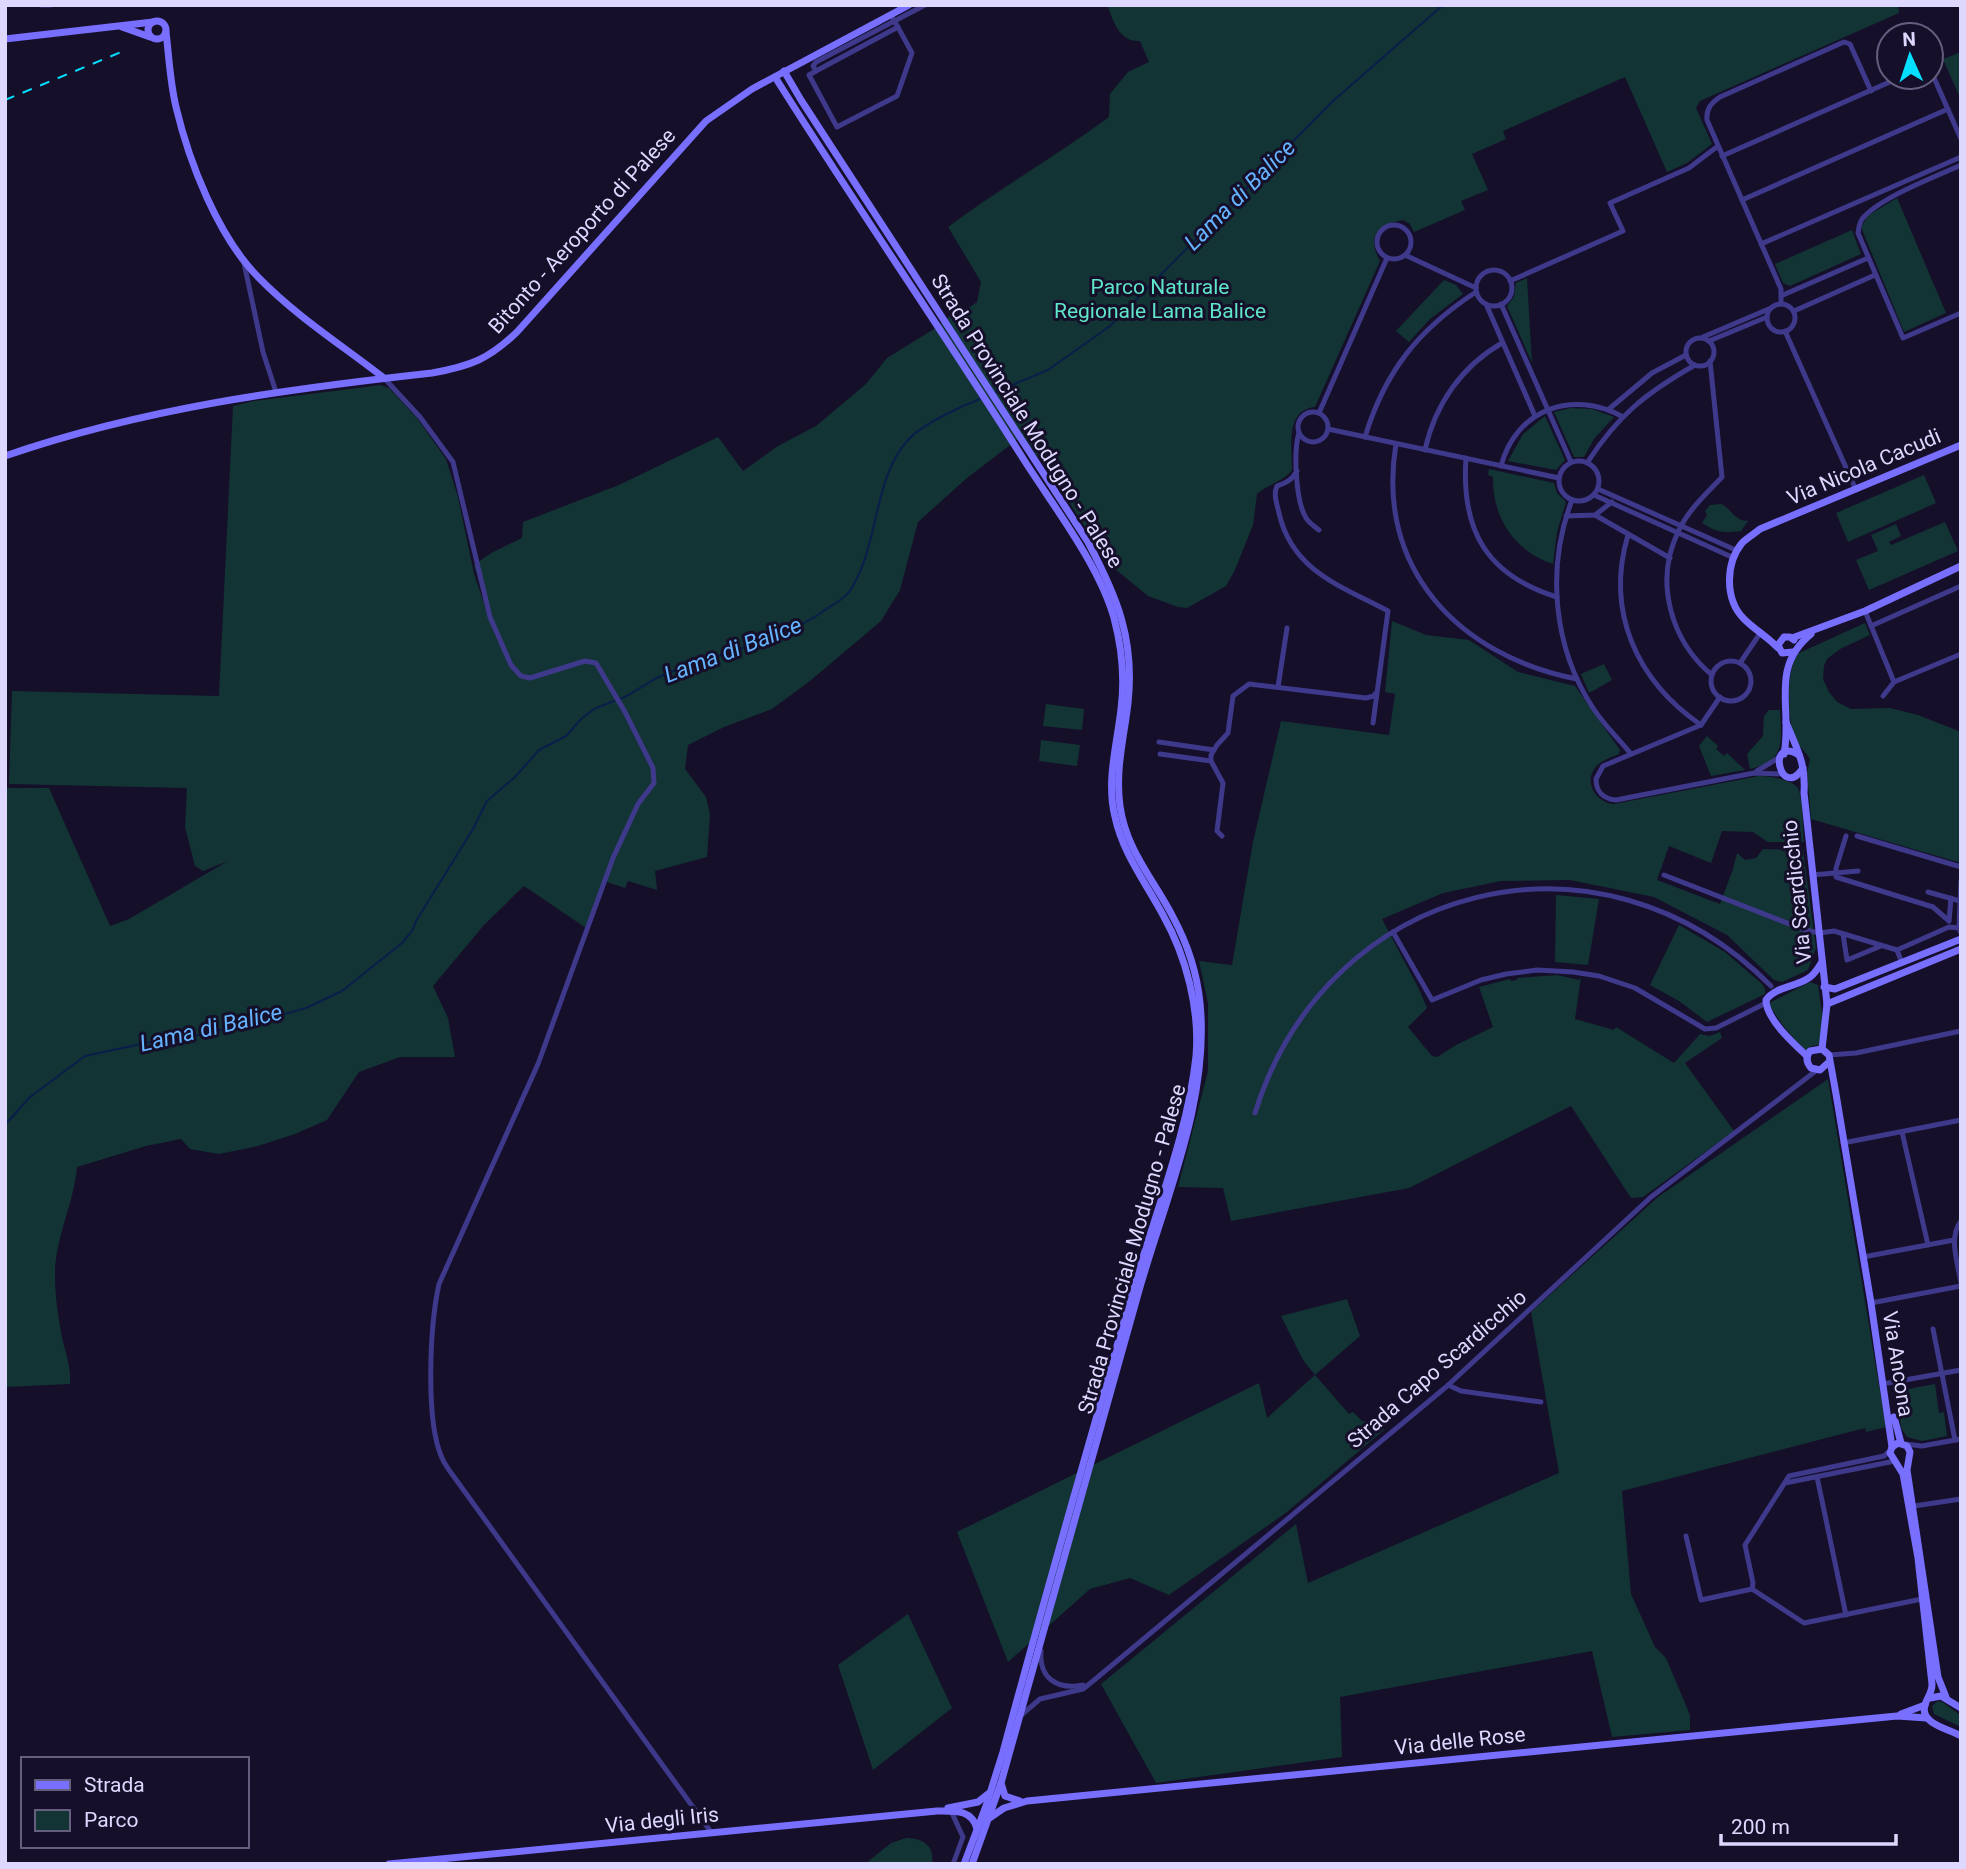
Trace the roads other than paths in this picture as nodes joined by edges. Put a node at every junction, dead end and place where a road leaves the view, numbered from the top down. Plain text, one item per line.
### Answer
1 (41, 5) edge
2 (50, 5) edge
3 (909, 5) edge
4 (925, 5) edge
5 (893, 18) junction
6 (153, 22) junction
7 (118, 26) junction
8 (898, 27) junction
9 (166, 32) junction
10 (5, 38) edge
11 (152, 38) junction
12 (168, 57) junction
13 (784, 71) junction
14 (816, 71) junction
15 (775, 76) junction
16 (1875, 89) edge
17 (1871, 91) junction
18 (1940, 91) edge
19 (1948, 109) junction
20 (1961, 139) edge
21 (1718, 146) junction
22 (1722, 156) junction
23 (1961, 157) edge
24 (1961, 164) edge
25 (1742, 200) junction
26 (1761, 244) junction
27 (1405, 255) junction
28 (1387, 258) junction
29 (1868, 258) junction
30 (243, 260) junction
31 (1875, 275) junction
32 (1510, 281) junction
33 (1476, 290) junction
34 (1783, 295) junction
35 (1486, 304) junction
36 (1501, 304) junction
37 (1781, 304) junction
38 (1771, 308) junction
39 (1794, 311) junction
40 (1961, 313) edge
41 (1767, 317) junction
42 (1785, 331) junction
43 (949, 335) junction
44 (1702, 338) junction
45 (1709, 341) junction
46 (1502, 343) junction
47 (1686, 355) junction
48 (1710, 361) junction
49 (1695, 365) junction
50 (384, 378) junction
51 (276, 392) junction
52 (1548, 409) junction
53 (1609, 409) junction
54 (1319, 413) junction
55 (1535, 416) junction
56 (1623, 417) junction
57 (1328, 429) junction
58 (1299, 433) junction
59 (1365, 437) junction
60 (1396, 444) junction
61 (1961, 445) edge
62 (1022, 448) junction
63 (1425, 450) junction
64 (5, 456) edge
65 (1466, 458) junction
66 (1571, 463) junction
67 (1587, 463) junction
68 (1501, 466) junction
69 (1297, 471) junction
70 (1559, 478) junction
71 (1856, 490) junction
72 (1596, 492) junction
73 (1572, 500) junction
74 (1612, 502) junction
75 (1595, 515) junction
76 (1566, 516) junction
77 (1319, 530) dead end
78 (1679, 530) junction
79 (1628, 535) junction
80 (1736, 555) junction
81 (1670, 558) junction
82 (1961, 566) edge
83 (1961, 586) edge
84 (1557, 597) junction
85 (1864, 611) junction
86 (1871, 626) junction
87 (1287, 628) dead end
88 (1815, 631) junction
89 (1761, 632) junction
90 (1792, 638) junction
91 (1795, 649) junction
92 (1779, 650) junction
93 (1961, 654) edge
94 (1740, 663) junction
95 (1712, 675) junction
96 (1577, 678) junction
97 (1786, 679) junction
98 (1894, 682) junction
99 (1278, 687) junction
100 (1377, 690) junction
101 (1883, 696) dead end
102 (1720, 697) junction
103 (1786, 722) junction
104 (1373, 723) dead end
105 (1701, 725) junction
106 (1159, 741) dead end
107 (1214, 750) junction
108 (1160, 754) dead end
109 (1631, 754) junction
110 (1782, 755) junction
111 (1800, 755) junction
112 (1211, 761) junction
113 (1803, 768) junction
114 (1754, 773) junction
115 (1787, 775) junction
116 (1804, 793) junction
117 (1223, 836) dead end
118 (1846, 836) dead end
119 (1857, 836) dead end
120 (1961, 867) edge
121 (1858, 871) dead end
122 (1835, 873) junction
123 (1664, 875) dead end
124 (1812, 875) junction
125 (1961, 880) edge
126 (1928, 892) dead end
127 (1951, 898) junction
128 (1960, 901) edge
129 (1949, 924) junction
130 (1960, 930) edge
131 (1393, 932) junction
132 (1819, 933) junction
133 (1843, 934) junction
134 (1961, 939) edge
135 (1882, 945) junction
136 (1961, 949) edge
137 (1897, 950) junction
138 (1822, 961) junction
139 (1902, 962) junction
140 (1809, 979) junction
141 (1771, 986) junction
142 (1824, 987) junction
143 (1781, 989) junction
144 (1768, 999) junction
145 (1827, 1004) junction
146 (1961, 1031) edge
147 (1822, 1049) junction
148 (1807, 1059) junction
149 (1829, 1059) junction
150 (1820, 1069) junction
151 (1833, 1082) junction
152 (1803, 1083) junction
153 (1255, 1113) dead end
154 (1961, 1120) edge
155 (1902, 1132) junction
156 (1843, 1143) junction
157 (1961, 1221) edge
158 (1954, 1240) junction
159 (1928, 1245) junction
160 (1863, 1257) junction
161 (1961, 1284) edge
162 (1871, 1303) junction
163 (1933, 1329) dead end
164 (1961, 1370) edge
165 (1943, 1373) junction
166 (1888, 1383) junction
167 (1448, 1385) junction
168 (1541, 1402) dead end
169 (1958, 1440) edge
170 (1903, 1444) junction
171 (1922, 1446) junction
172 (1891, 1448) junction
173 (1909, 1457) junction
174 (1895, 1461) junction
175 (1817, 1477) junction
176 (1784, 1483) junction
177 (1961, 1499) edge
178 (1914, 1506) junction
179 (1686, 1536) dead end
180 (1752, 1590) junction
181 (1922, 1599) junction
182 (1846, 1615) junction
183 (1042, 1630) junction
184 (1093, 1681) junction
185 (1946, 1697) junction
186 (1927, 1702) junction
187 (1961, 1708) edge
188 (1897, 1716) junction
189 (1019, 1717) junction
190 (1927, 1718) junction
191 (1961, 1736) edge
192 (1000, 1783) junction
193 (991, 1790) junction
194 (1027, 1801) junction
195 (937, 1811) junction
196 (951, 1811) junction
197 (988, 1819) junction
198 (977, 1829) junction
199 (711, 1832) junction
200 (389, 1864) edge
201 (953, 1864) edge
202 (964, 1864) edge
203 (972, 1864) edge

1 - 2 street
3 - 5 street, Bitonto - Aeroporto di Palese
4 - 5 street
5 - 8 street
5 - 13 street, Bitonto - Aeroporto di Palese
5 - 14 street
6 - 7 street
6 - 9 street
6 - 11 street
7 - 10 street
7 - 11 street
8 - 14 street
8 - 14 street
9 - 11 street
9 - 12 street
11 - 12 street
12 - 30 street
13 - 15 street, Bitonto - Aeroporto di Palese
13 - 43 street, Strada Provinciale Modugno - Palese
15 - 43 street, Strada Provinciale Modugno - Palese
15 - 50 street, Bitonto - Aeroporto di Palese
16 - 17 street
17 - 21 street
17 - 22 street
18 - 19 street
19 - 20 street
19 - 25 street
21 - 22 street
21 - 32 street
22 - 25 street
23 - 26 street
24 - 29 street
25 - 26 street
26 - 34 street
27 - 28 street
27 - 28 street
27 - 33 street
28 - 54 street
29 - 31 street
29 - 34 street
30 - 50 street
30 - 51 street
31 - 39 street
31 - 40 street
32 - 33 street
32 - 36 street
33 - 35 street
33 - 59 street
34 - 37 street
35 - 36 street
35 - 46 street
36 - 52 street
37 - 38 street
37 - 39 street
38 - 41 street
38 - 44 street
39 - 42 street
41 - 42 street
41 - 45 street
42 - 71 street
43 - 62 street, Strada Provinciale Modugno - Palese
44 - 45 street
44 - 47 street
45 - 48 street
46 - 55 street
46 - 63 street
47 - 49 street
47 - 53 street
48 - 49 street
48 - 78 street
49 - 56 street
50 - 51 street, Bitonto - Aeroporto di Palese
50 - 199 street
51 - 64 street, Bitonto - Aeroporto di Palese
52 - 53 street
52 - 55 street
52 - 66 street
53 - 56 street
54 - 57 street
54 - 58 street
55 - 68 street
56 - 67 street
57 - 58 street
57 - 59 street
58 - 69 street
59 - 60 street
60 - 63 street
60 - 96 street
61 - 71 street, Via Nicola Cacudi
62 - 183 street, Strada Provinciale Modugno - Palese
62 - 193 street, Strada Provinciale Modugno - Palese
63 - 65 street
65 - 68 street
65 - 84 street
66 - 67 street
66 - 70 street
67 - 72 street
68 - 70 street
69 - 77 street
69 - 100 street
70 - 73 street
71 - 80 street, Via Nicola Cacudi
72 - 73 street
72 - 74 street
72 - 78 street
73 - 76 street
74 - 75 street
74 - 78 street
75 - 76 street
75 - 79 street
76 - 84 street
78 - 80 street
78 - 81 street
79 - 81 street
79 - 105 street
80 - 89 street
81 - 95 street
82 - 85 street
83 - 86 street
84 - 96 street
85 - 86 street
85 - 88 street
86 - 98 street
87 - 99 street
88 - 90 street
88 - 91 street
89 - 92 street
89 - 94 street
90 - 91 street
90 - 92 street
91 - 92 street
91 - 97 street
92 - 97 street
93 - 98 street
94 - 95 street
94 - 102 street
95 - 102 street
96 - 109 street
97 - 103 street
98 - 101 street
99 - 100 street
99 - 107 street
100 - 104 street
102 - 105 street
103 - 110 street
103 - 111 street
105 - 109 street
106 - 107 street
107 - 112 street
108 - 112 street
109 - 114 street
110 - 111 street
110 - 114 street
110 - 115 street
111 - 113 street
112 - 117 street
113 - 115 street
113 - 116 street, Via Scardicchio
114 - 115 street
115 - 116 street, Via Scardicchio
116 - 124 street, Via Scardicchio
118 - 122 street
119 - 120 street
121 - 122 street
122 - 124 street
122 - 129 street
123 - 132 street
124 - 132 street, Via Scardicchio
125 - 128 street
126 - 127 street
127 - 128 street
127 - 129 street
128 - 130 street
129 - 130 street
129 - 137 street
131 - 141 street
131 - 144 street
131 - 153 street
132 - 133 street
132 - 138 street, Via Scardicchio
133 - 135 street
133 - 135 street
134 - 139 street
135 - 137 street
136 - 145 street
137 - 139 street
138 - 140 street
138 - 142 street, Via Scardicchio
139 - 142 street
140 - 142 street
140 - 143 street
141 - 143 street
141 - 144 street
142 - 145 street, Via Scardicchio
143 - 144 street
144 - 148 street
145 - 147 street, Via Scardicchio
146 - 149 street
147 - 148 street
147 - 149 street
148 - 150 street
148 - 152 street
149 - 150 street
149 - 151 street
150 - 151 street
150 - 152 street, Strada Capo Scardicchio
151 - 156 street
152 - 167 street, Strada Capo Scardicchio
154 - 155 street
155 - 156 street
155 - 159 street
156 - 160 street
157 - 158 street
158 - 159 street
158 - 161 street
159 - 160 street
160 - 162 street
161 - 162 street
162 - 166 street, Via Ancona
162 - 172 street, Via Ancona
163 - 165 street
164 - 165 street
165 - 166 street
165 - 169 street
166 - 170 street, Via Ancona
167 - 168 street
167 - 184 street, Strada Capo Scardicchio
169 - 171 street
170 - 171 street
170 - 172 street
170 - 173 street
171 - 173 street
172 - 174 street
172 - 176 street
173 - 174 street
173 - 178 street
174 - 175 street
174 - 181 street
175 - 176 street
175 - 182 street
176 - 180 street
177 - 178 street
178 - 185 street
179 - 180 street
180 - 182 street
181 - 182 street
181 - 186 street
183 - 184 street
183 - 189 street, Strada Provinciale Modugno - Palese
184 - 189 street, Strada Capo Scardicchio
185 - 186 street, Via delle Rose
185 - 187 street
186 - 188 street, Via delle Rose
186 - 190 street
188 - 190 street, Via delle Rose
188 - 194 street, Via delle Rose
189 - 192 street, Strada Provinciale Modugno - Palese
190 - 191 street
192 - 194 street
192 - 197 street, Strada Provinciale Modugno - Palese
193 - 195 street
193 - 198 street, Strada Provinciale Modugno - Palese
194 - 197 street, Via delle Rose
195 - 196 street
195 - 199 street, Via degli Iris
196 - 198 street
196 - 201 street
197 - 203 street, Strada Provinciale Modugno - Palese
198 - 202 street, Strada Provinciale Modugno - Palese
199 - 200 street, Via degli Iris

